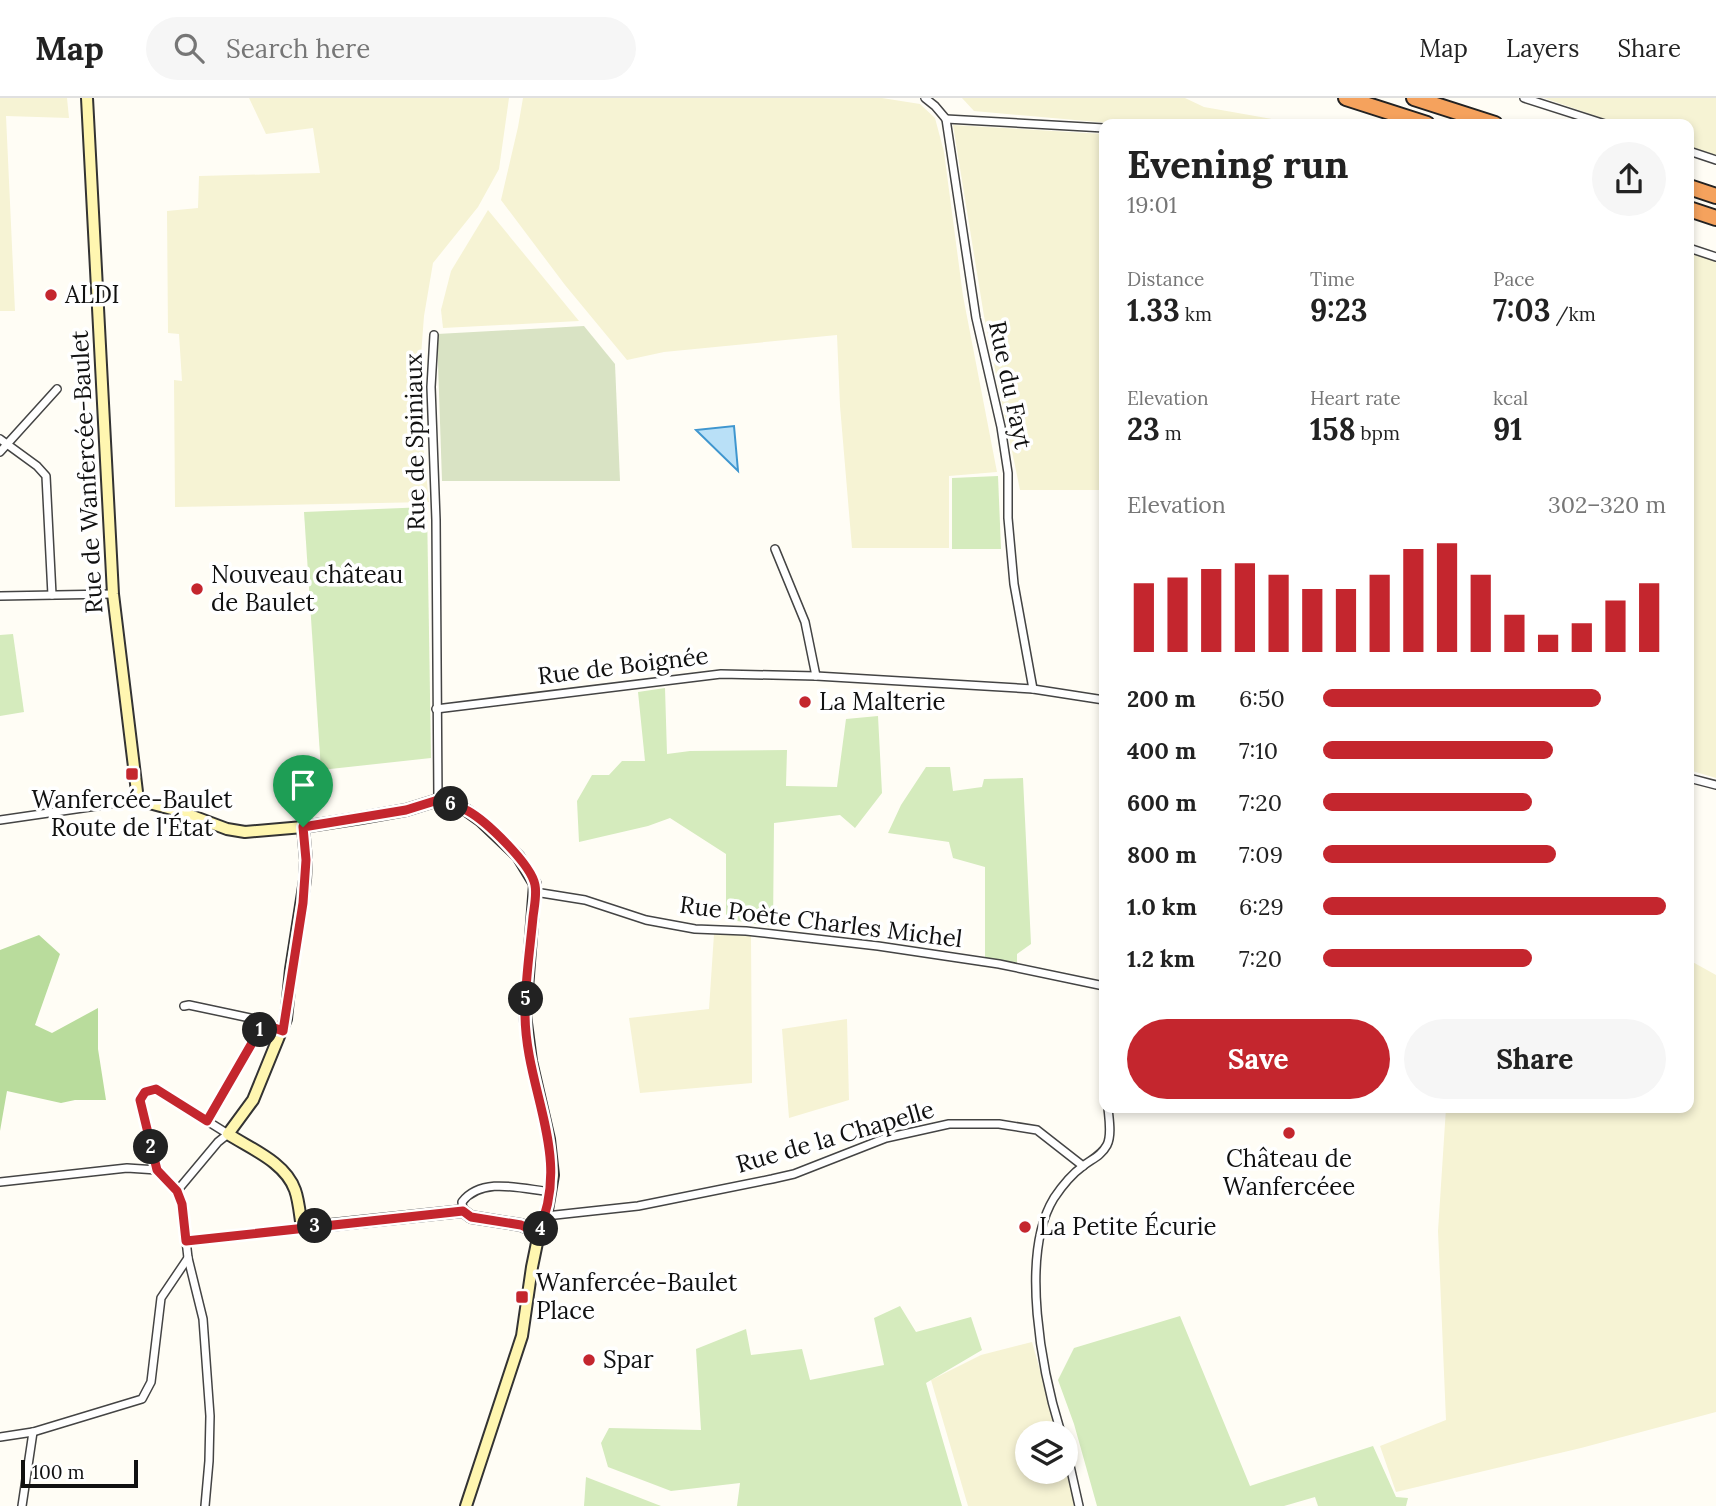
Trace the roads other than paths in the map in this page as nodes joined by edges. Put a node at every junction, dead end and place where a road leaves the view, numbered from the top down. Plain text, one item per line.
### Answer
1 (86, 98) edge
2 (925, 98) edge
3 (1346, 98) edge
4 (1414, 98) edge
5 (1524, 98) edge
6 (946, 119) junction
7 (1411, 119) edge
8 (1479, 119) edge
9 (1589, 119) edge
10 (1099, 128) edge
11 (1694, 153) edge
12 (1716, 160) edge
13 (1694, 189) edge
14 (1716, 196) edge
15 (1694, 211) edge
16 (1716, 218) edge
17 (1694, 250) edge
18 (1716, 257) edge
19 (434, 335) dead end
20 (57, 389) dead end
21 (4, 442) edge
22 (0, 452) edge
23 (775, 549) dead end
24 (113, 594) junction
25 (52, 595) junction
26 (0, 596) edge
27 (816, 676) junction
28 (1033, 689) junction
29 (1099, 699) edge
30 (436, 709) junction
31 (1694, 779) edge
32 (1716, 785) edge
33 (138, 800) junction
34 (438, 800) junction
35 (0, 820) edge
36 (303, 827) junction
37 (535, 892) junction
38 (1099, 985) edge
39 (184, 1006) dead end
40 (263, 1024) junction
41 (283, 1031) junction
42 (1108, 1113) edge
43 (207, 1121) junction
44 (228, 1134) junction
45 (1083, 1166) junction
46 (157, 1170) junction
47 (0, 1182) edge
48 (177, 1191) junction
49 (551, 1192) junction
50 (463, 1211) junction
51 (546, 1216) junction
52 (302, 1228) junction
53 (538, 1233) junction
54 (186, 1241) junction
55 (188, 1258) junction
56 (1057, 1421) edge
57 (33, 1432) junction
58 (0, 1437) edge
59 (1074, 1484) edge
60 (22, 1506) edge
61 (205, 1506) edge
62 (466, 1506) edge
63 (1079, 1506) edge

1 - 24 main road, Rue de Wanfercée-Baulet
2 - 6 street
3 - 7 highway
4 - 8 highway
5 - 9 street
6 - 10 street
6 - 28 street, Rue du Fayt
11 - 12 street
13 - 14 highway
15 - 16 highway
17 - 18 street
19 - 30 street, Rue de Spiniaux
20 - 21 street
21 - 22 street
21 - 25 street
23 - 27 street
24 - 25 street
24 - 33 main road, Rue de Wanfercée-Baulet
25 - 26 street
27 - 28 street, Rue de Boignée
27 - 30 street, Rue de Boignée
28 - 29 street, Rue de Boignée
30 - 34 street, Rue de Spiniaux
31 - 32 street
33 - 35 street
33 - 36 main road
34 - 36 main road
34 - 37 main road
36 - 41 main road
37 - 38 street, Rue Poète Charles Michel
37 - 49 main road
39 - 40 street
40 - 41 street
40 - 43 street
41 - 44 main road
42 - 45 street
43 - 44 street
43 - 46 street
44 - 48 street
44 - 52 main road
45 - 51 street, Rue de la Chapelle
45 - 56 street
46 - 47 street
46 - 48 street
48 - 54 street
49 - 50 street
49 - 51 main road
50 - 52 main road
50 - 53 main road
51 - 53 main road
52 - 54 street
53 - 62 main road
54 - 55 street
55 - 57 street
55 - 61 street
57 - 58 street
57 - 60 street
59 - 63 street

